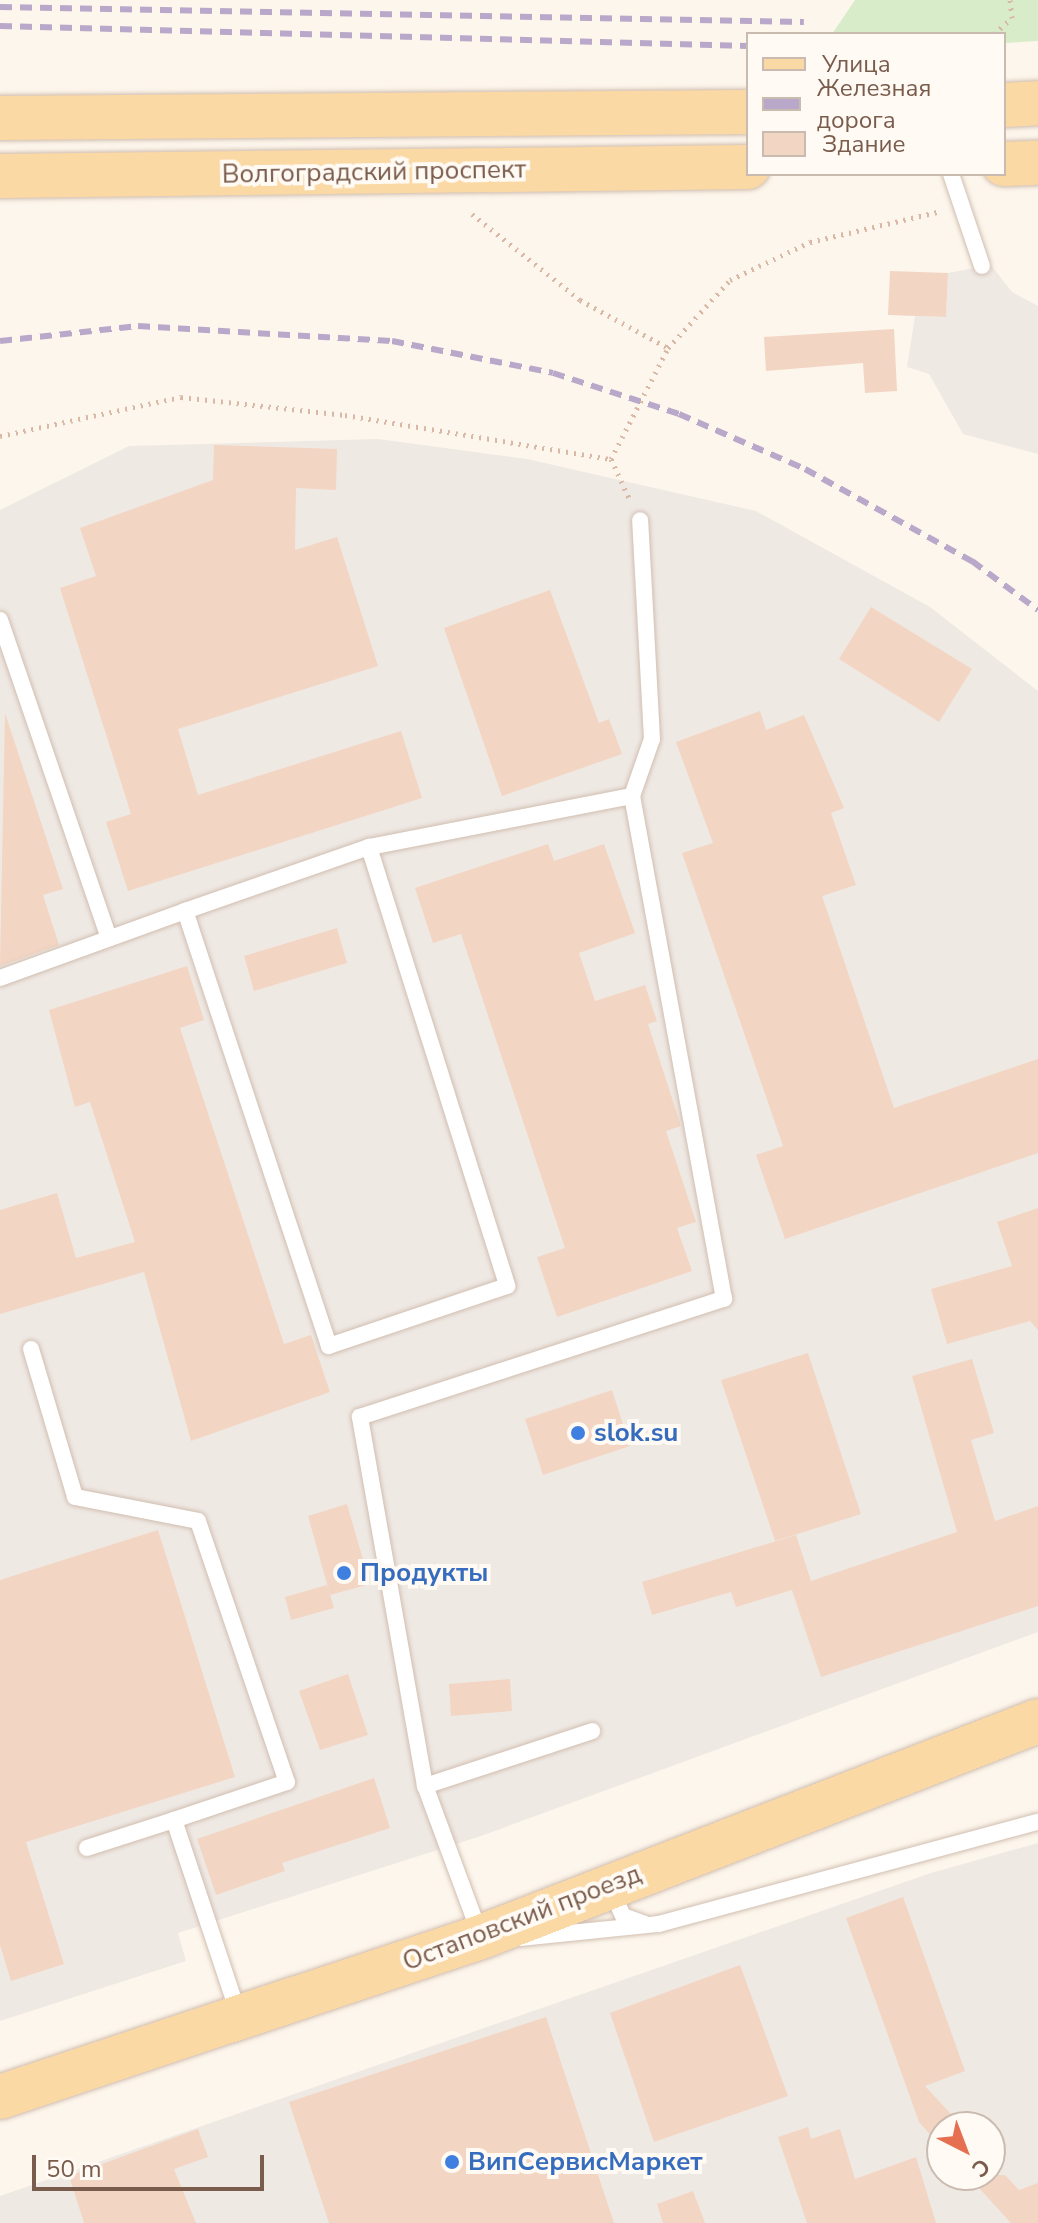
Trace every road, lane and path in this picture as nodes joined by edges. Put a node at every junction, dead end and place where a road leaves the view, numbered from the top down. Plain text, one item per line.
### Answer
1 (1010, 0) edge
2 (996, 32) edge
3 (1038, 103) edge
4 (1006, 105) edge
5 (746, 112) edge
6 (0, 118) edge
7 (1038, 163) edge
8 (1006, 164) edge
9 (746, 167) edge
10 (0, 176) edge
11 (952, 176) edge
12 (961, 206) junction
13 (472, 214) dead end
14 (982, 266) dead end
15 (668, 348) junction
16 (0, 436) edge
17 (611, 459) junction
18 (640, 520) joint
19 (0, 620) edge
20 (632, 796) junction
21 (369, 847) junction
22 (185, 911) junction
23 (109, 938) junction
24 (0, 978) edge
25 (31, 1349) dead end
26 (1038, 1721) edge
27 (592, 1731) dead end
28 (425, 1786) junction
29 (174, 1820) junction
30 (1038, 1822) edge
31 (87, 1848) dead end
32 (609, 1885) junction
33 (659, 1924) junction
34 (481, 1937) junction
35 (241, 2020) junction
36 (0, 2097) edge

1 - 2 path
3 - 4 main road
5 - 6 main road
7 - 8 main road
9 - 10 main road, Волгоградский проспект
11 - 12 lane
12 - 14 lane
12 - 15 path
13 - 15 path
15 - 17 path
16 - 17 path
17 - 18 path
18 - 20 lane
19 - 23 lane
20 - 21 lane
20 - 28 lane
21 - 22 lane
21 - 22 lane
22 - 23 lane
23 - 24 lane
25 - 29 lane
26 - 32 main road, Остаповский проезд
27 - 28 lane
28 - 34 lane
29 - 31 lane
29 - 35 lane
30 - 33 lane
32 - 33 lane
32 - 34 main road, Остаповский проезд
33 - 34 lane
34 - 35 main road, Остаповский проезд
35 - 36 main road, Остаповский проезд

